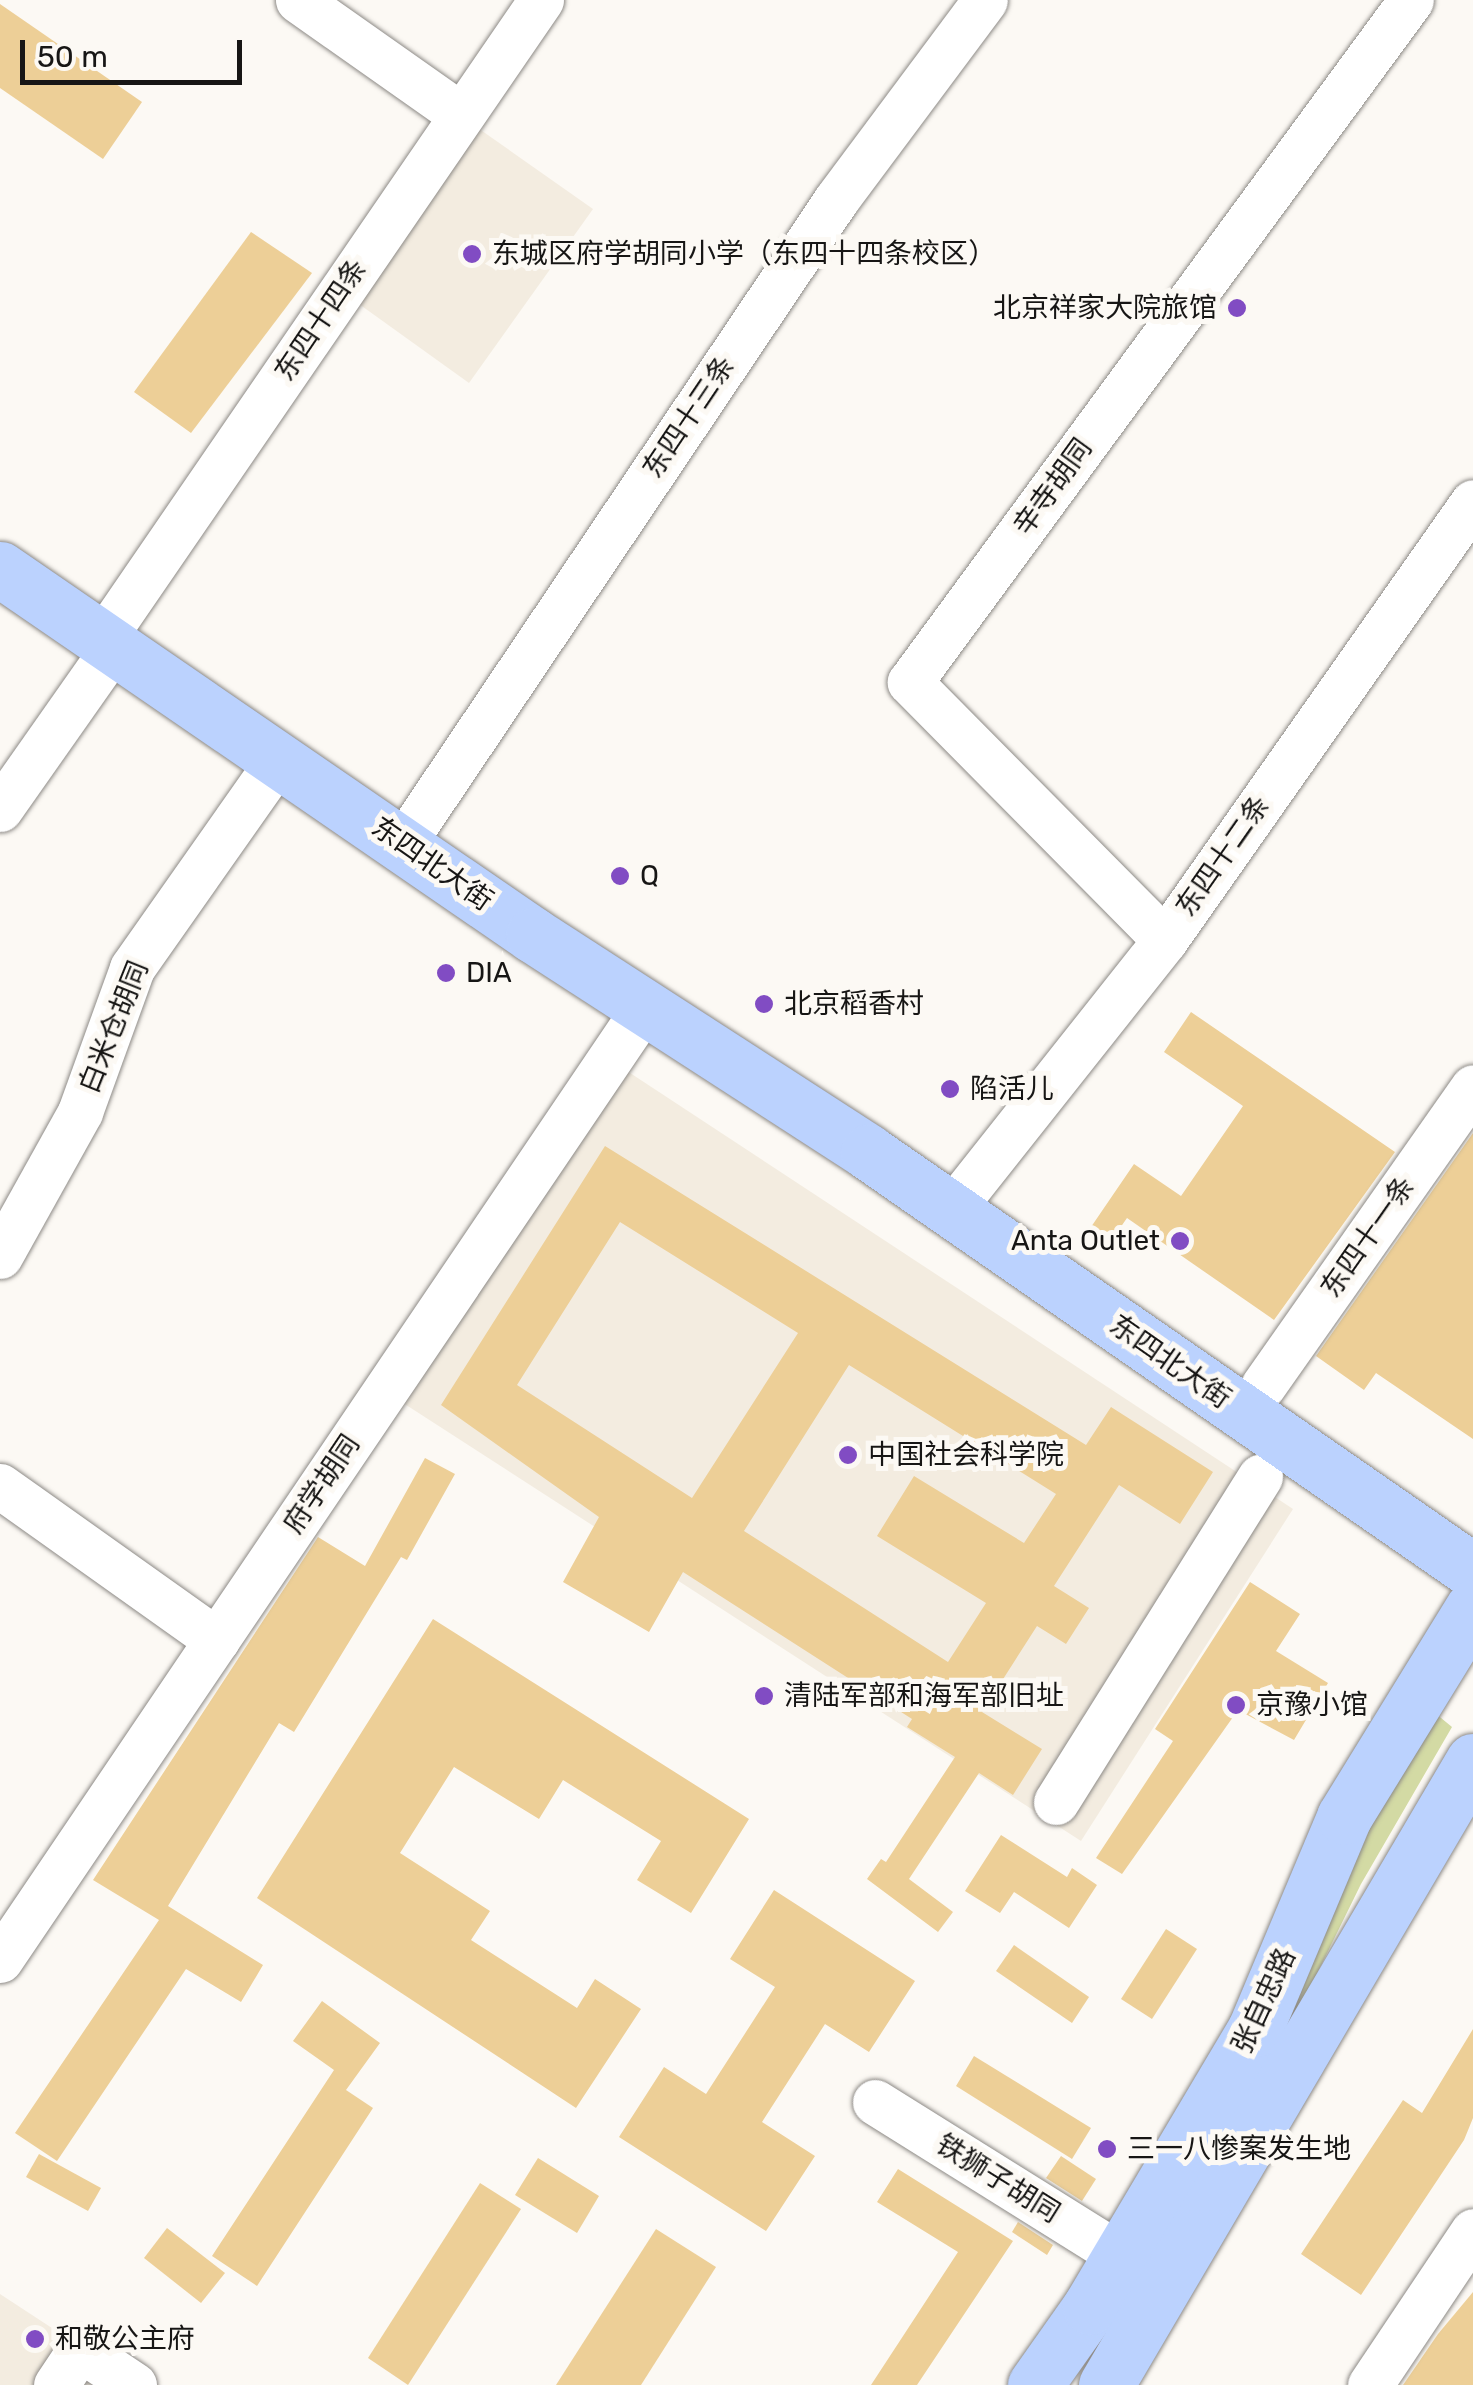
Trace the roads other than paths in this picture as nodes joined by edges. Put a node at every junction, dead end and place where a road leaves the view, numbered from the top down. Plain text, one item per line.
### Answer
1 (298, 0) edge
2 (541, 0) edge
3 (984, 0) edge
4 (1411, 0) edge
5 (462, 115) junction
6 (1473, 502) edge
7 (0, 570) edge
8 (107, 644) junction
9 (278, 760) junction
10 (0, 809) edge
11 (404, 842) junction
12 (1165, 940) junction
13 (644, 1008) junction
14 (1473, 1087) edge
15 (868, 1152) junction
16 (960, 1200) junction
17 (0, 1256) edge
18 (1263, 1386) junction
19 (1260, 1476) dead end
20 (0, 1486) edge
21 (1473, 1529) edge
22 (1473, 1571) edge
23 (1473, 1607) edge
24 (217, 1640) junction
25 (1473, 1761) edge
26 (1056, 1802) dead end
27 (17, 1901) edge
28 (0, 1960) edge
29 (875, 2102) dead end
30 (1473, 2231) edge
31 (1120, 2256) junction
32 (56, 2385) edge
33 (134, 2385) edge
34 (1035, 2385) edge
35 (1106, 2385) edge
36 (1370, 2385) edge

1 - 5 street
2 - 5 street, 东四十四条
3 - 11 street, 东四十三条
4 - 12 street, 辛寺胡同
5 - 8 street, 东四十四条
6 - 12 street, 东四十二条
7 - 8 main road, 东四北大街
8 - 9 main road, 东四北大街
8 - 10 street, 东四十四条
9 - 11 main road, 东四北大街
9 - 17 street, 白米仓胡同
11 - 13 main road, 东四北大街
12 - 16 street, 东四十二条
13 - 15 main road, 东四北大街
13 - 24 street, 府学胡同
14 - 18 street, 东四十一条
15 - 16 main road, 东四北大街
15 - 22 main road, 东四北大街
16 - 18 main road, 东四北大街
18 - 21 main road, 东四北大街
19 - 26 street
20 - 24 street
23 - 31 main road, 张自忠路
24 - 27 street, 府学胡同
25 - 35 main road, 张自忠路
27 - 28 street, 府学胡同
29 - 31 street, 铁狮子胡同
30 - 36 street
31 - 34 main road, 张自忠路
32 - 33 street

